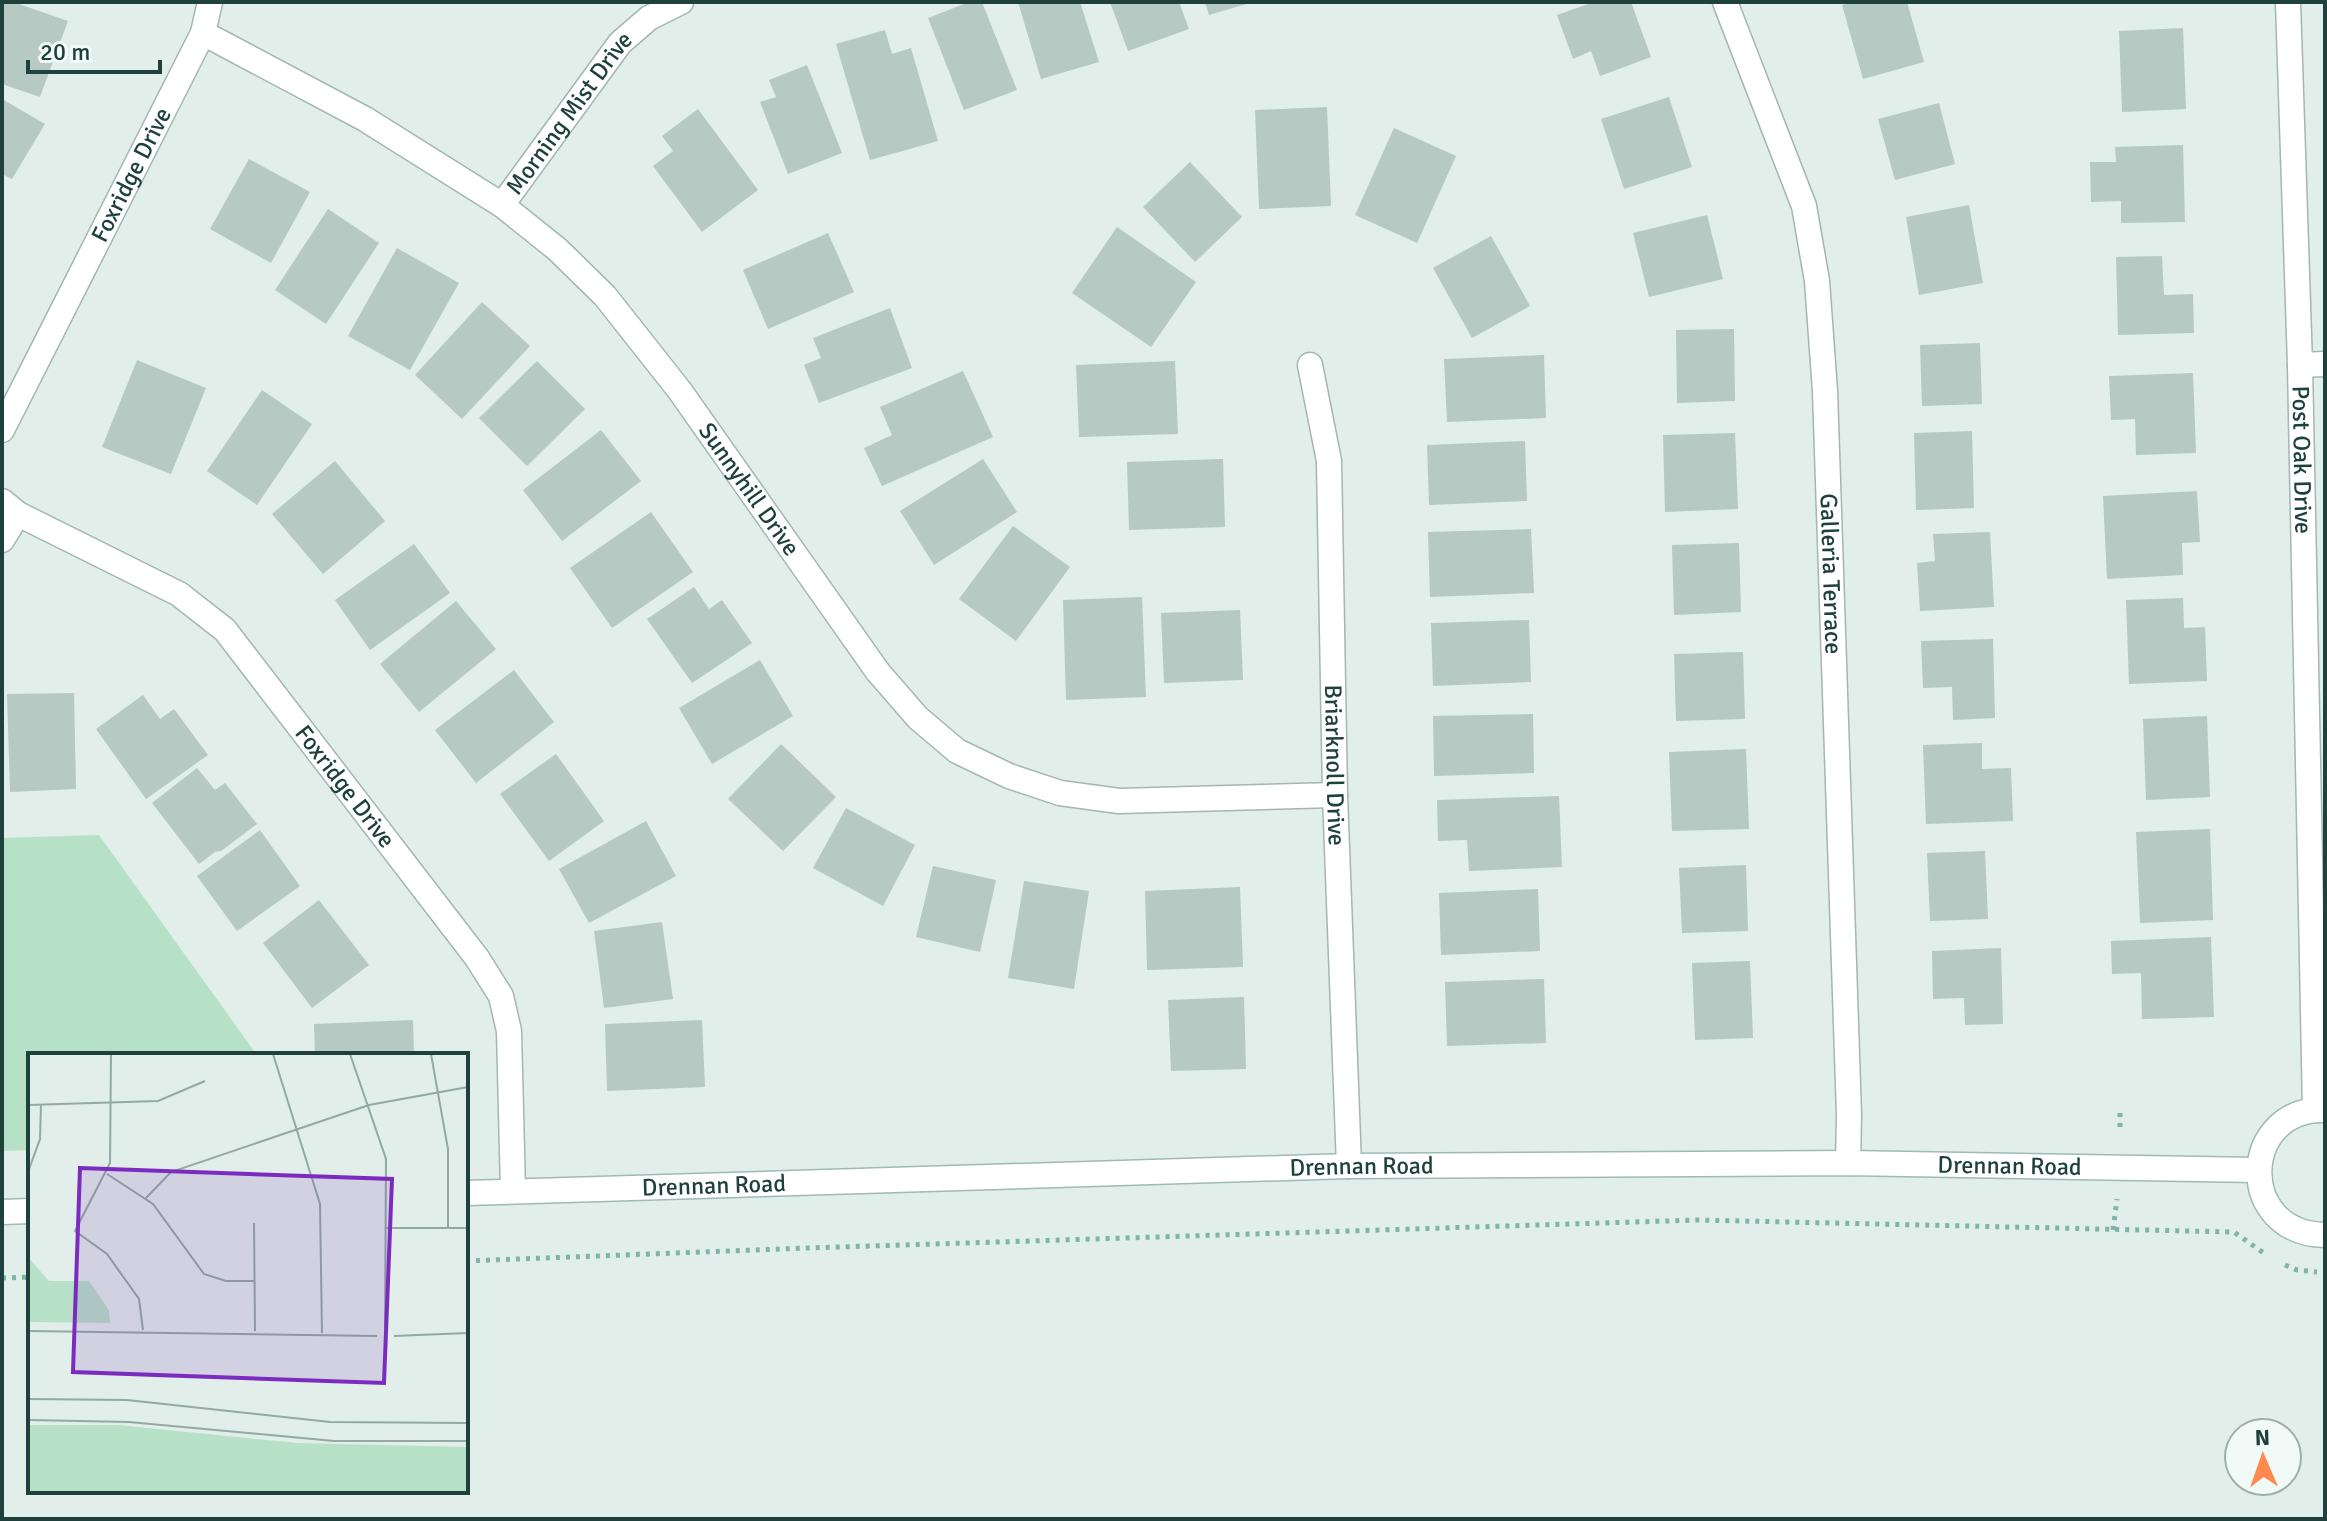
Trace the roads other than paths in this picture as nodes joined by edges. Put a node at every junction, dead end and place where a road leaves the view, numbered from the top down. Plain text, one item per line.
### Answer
1 (210, 2) edge
2 (681, 2) edge
3 (1725, 2) edge
4 (2288, 2) edge
5 (203, 33) junction
6 (502, 205) junction
7 (2325, 364) edge
8 (1310, 365) dead end
9 (2300, 365) junction
10 (2, 430) edge
11 (10, 508) edge
12 (2, 540) edge
13 (1335, 795) junction
14 (2320, 1110) edge
15 (1848, 1163) junction
16 (1349, 1166) junction
17 (2258, 1170) junction
18 (513, 1191) junction
19 (468, 1193) edge
20 (28, 1211) edge
21 (2, 1212) edge
22 (2325, 1235) edge

1 - 5 street, Foxridge Drive
2 - 6 street, Morning Mist Drive
3 - 15 street, Galleria Terrace
4 - 9 street, Post Oak Drive
5 - 6 street, Sunnyhill Drive
5 - 10 street, Foxridge Drive
6 - 13 street, Sunnyhill Drive
7 - 9 street
8 - 13 street, Briarknoll Drive
9 - 14 street, Post Oak Drive
11 - 12 street
11 - 18 street, Foxridge Drive
13 - 16 street, Briarknoll Drive
14 - 17 street
15 - 16 street, Drennan Road
15 - 17 street, Drennan Road
16 - 18 street, Drennan Road
17 - 22 street
18 - 19 street, Drennan Road
20 - 21 street

